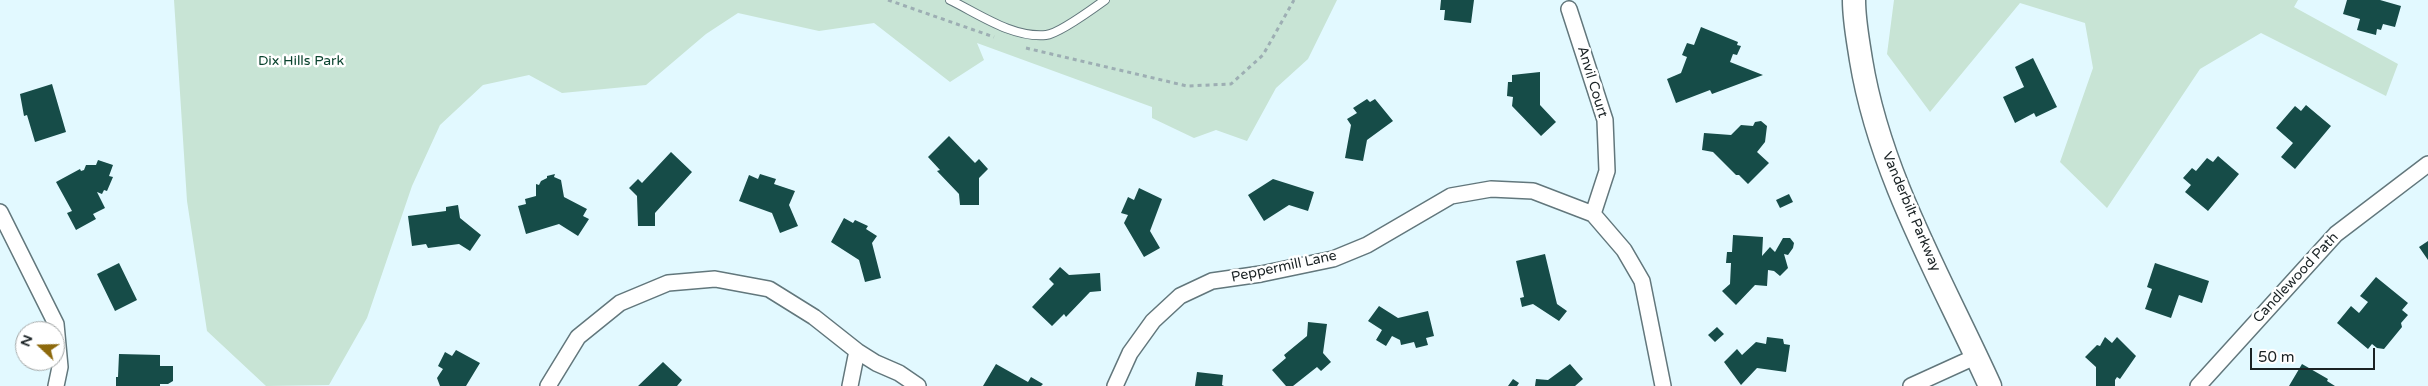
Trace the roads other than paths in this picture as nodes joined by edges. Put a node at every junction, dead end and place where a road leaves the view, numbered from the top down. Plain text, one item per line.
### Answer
1 (950, 0) edge
2 (1105, 0) edge
3 (1854, 0) edge
4 (1569, 9) dead end
5 (2428, 164) edge
6 (0, 212) edge
7 (1593, 214) junction
8 (856, 350) junction
9 (1977, 356) junction
10 (56, 386) edge
11 (548, 386) edge
12 (850, 386) edge
13 (918, 386) edge
14 (1115, 386) edge
15 (1663, 386) edge
16 (1912, 386) edge
17 (1990, 386) edge
18 (2198, 386) edge

1 - 2 lane
3 - 9 main road, Vanderbilt Parkway
4 - 7 street, Anvil Court
5 - 18 street, Candlewood Path
6 - 10 street
7 - 14 street, Peppermill Lane
7 - 15 street, Peppermill Lane
8 - 11 street
8 - 12 street
8 - 13 street
9 - 16 street
9 - 17 main road, Vanderbilt Parkway

